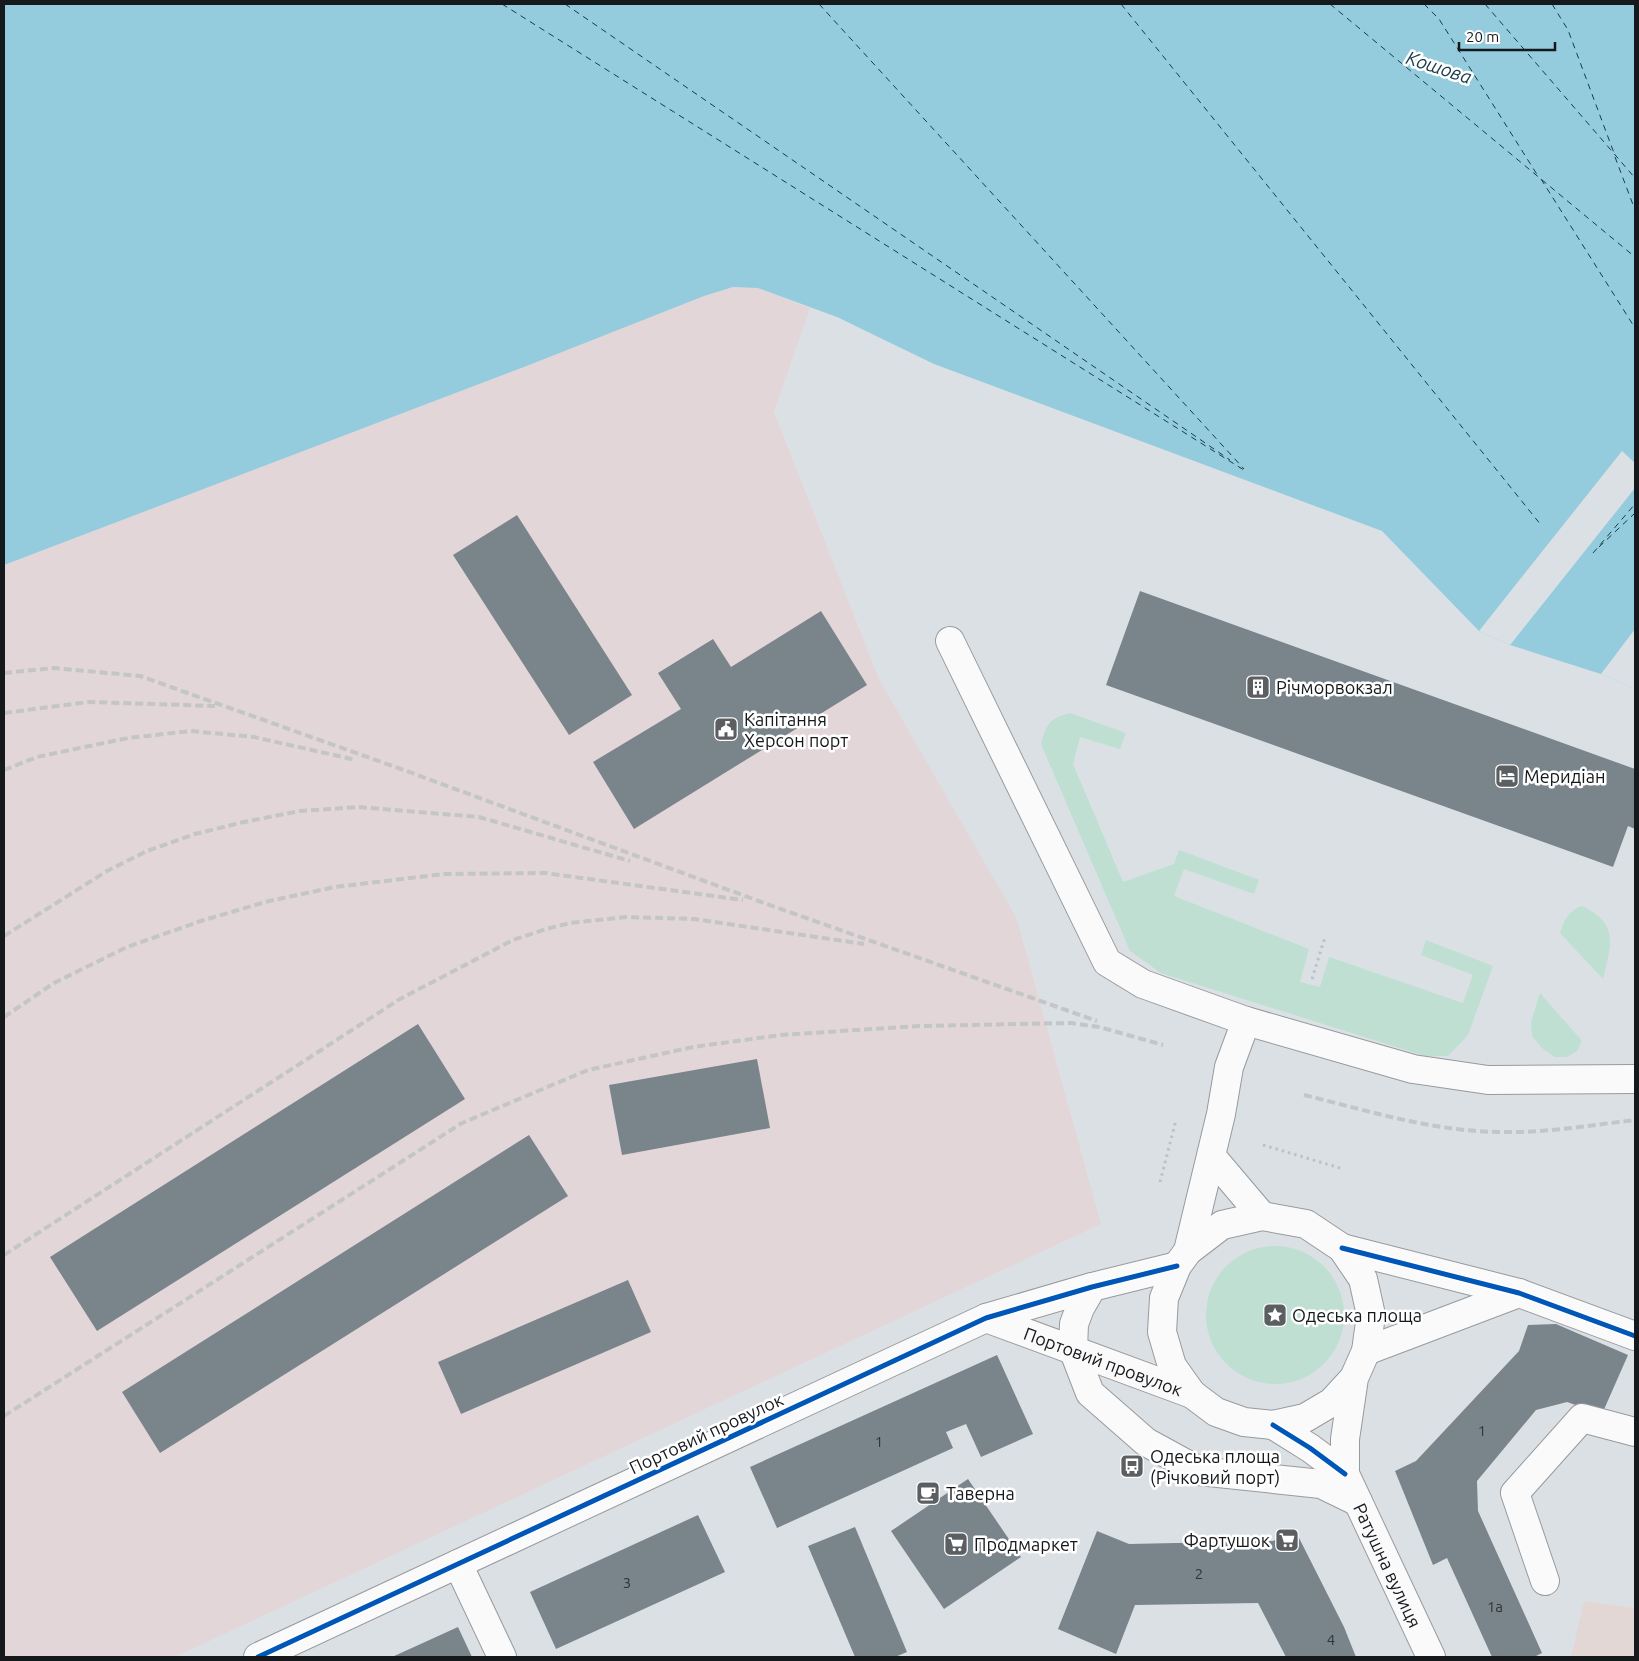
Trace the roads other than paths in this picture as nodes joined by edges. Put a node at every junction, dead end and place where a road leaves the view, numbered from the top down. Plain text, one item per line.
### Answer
1 (950, 641) dead end
2 (1246, 1021) junction
3 (1635, 1079) edge
4 (1212, 1157) junction
5 (1262, 1216) junction
6 (1342, 1248) junction
7 (1182, 1258) junction
8 (1092, 1288) junction
9 (1518, 1293) junction
10 (986, 1318) junction
11 (1635, 1336) edge
12 (1073, 1350) junction
13 (1366, 1352) junction
14 (1354, 1378) junction
15 (1192, 1394) junction
16 (1273, 1425) junction
17 (1635, 1432) edge
18 (1345, 1474) junction
19 (1358, 1502) junction
20 (458, 1564) junction
21 (1545, 1581) dead end
22 (258, 1657) edge
23 (502, 1657) edge
24 (1431, 1657) edge

1 - 2 street
2 - 3 street
2 - 4 street
4 - 5 street
4 - 7 street
5 - 6 street
5 - 7 street
6 - 9 street
6 - 13 street
7 - 8 street, Портовий провулок
7 - 15 street
8 - 10 street, Портовий провулок
8 - 12 street
9 - 11 street
9 - 13 street
10 - 12 street, Портовий провулок
10 - 20 street, Портовий провулок
12 - 15 street, Портовий провулок
12 - 19 street
13 - 14 street
14 - 16 street
14 - 18 street, Ратушна вулиця
15 - 16 street
16 - 18 street, Ратушна вулиця
17 - 21 street
18 - 19 street, Ратушна вулиця
19 - 24 street, Ратушна вулиця
20 - 22 street, Портовий провулок
20 - 23 street

